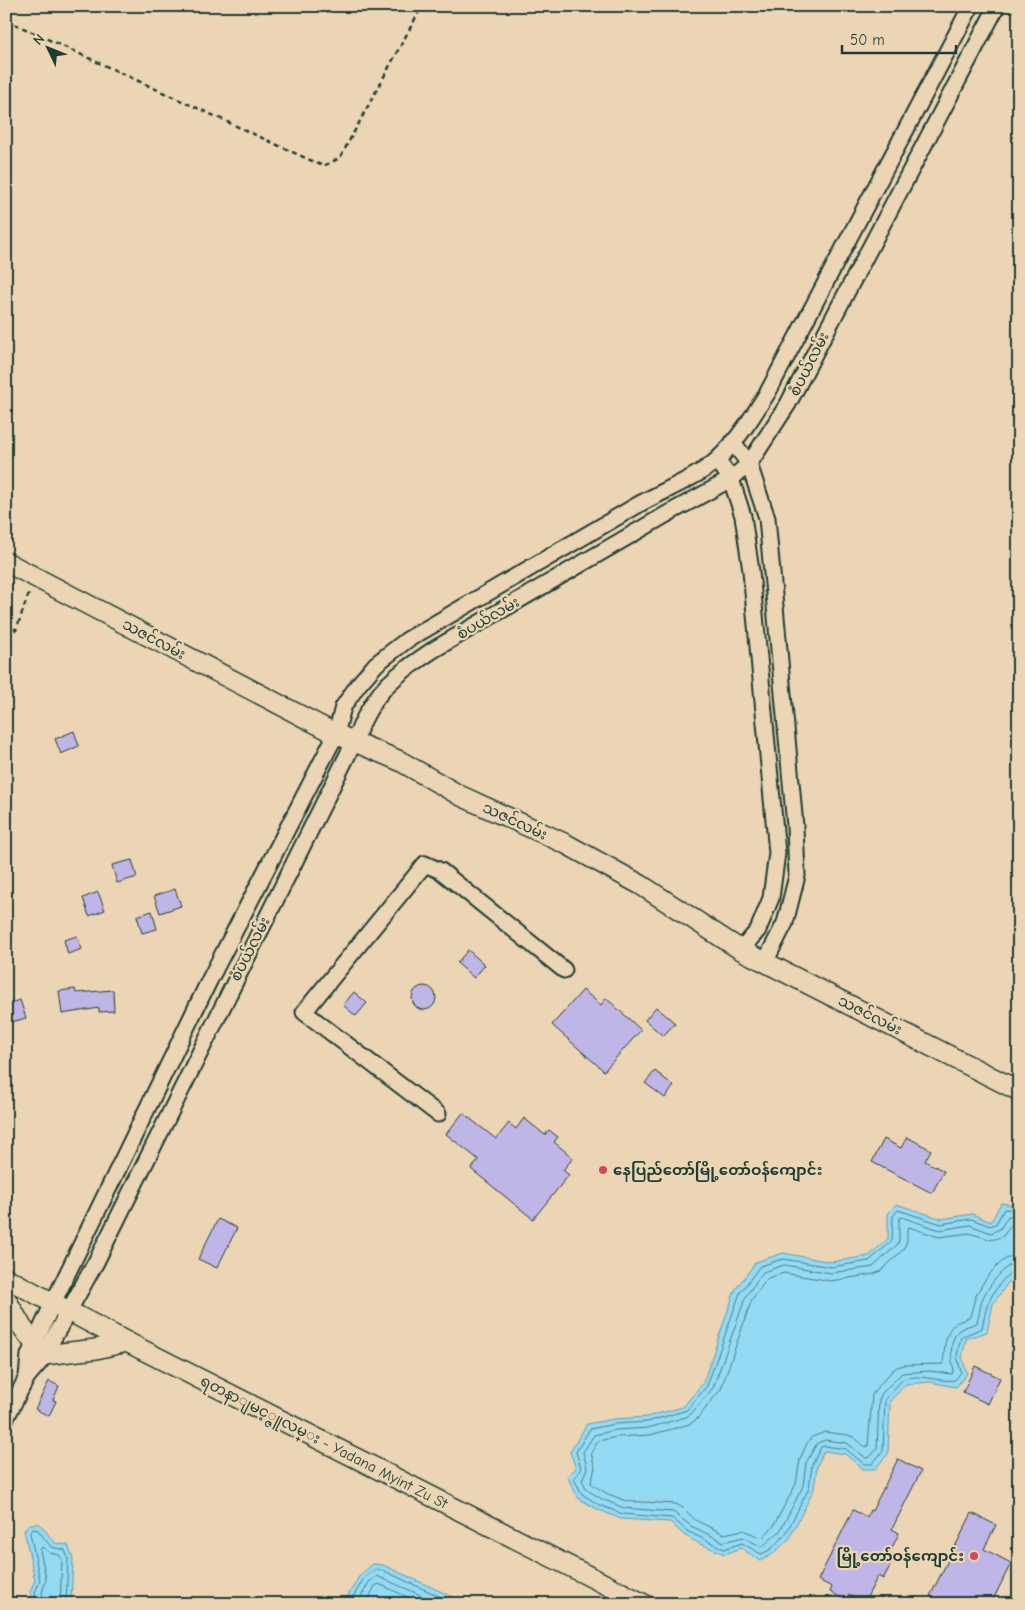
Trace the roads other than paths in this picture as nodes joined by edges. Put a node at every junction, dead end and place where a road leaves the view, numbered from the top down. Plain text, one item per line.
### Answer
1 (971, 6) edge
2 (997, 6) edge
3 (960, 26) junction
4 (981, 36) junction
5 (733, 442) junction
6 (717, 460) junction
7 (749, 464) junction
8 (731, 479) junction
9 (6, 562) edge
10 (336, 734) junction
11 (354, 742) junction
12 (741, 950) junction
13 (765, 962) junction
14 (564, 970) dead end
15 (1019, 1091) edge
16 (438, 1114) dead end
17 (6, 1278) edge
18 (6, 1299) edge
19 (61, 1307) junction
20 (127, 1342) junction
21 (39, 1349) junction
22 (6, 1418) edge
23 (644, 1604) edge

1 - 3 street, စံပယ်လမ်း
2 - 4 street, စံပယ်လမ်း
3 - 4 street
3 - 5 street, စံပယ်လမ်း
4 - 7 street, စံပယ်လမ်း
5 - 6 street, စံပယ်လမ်း
5 - 7 street
6 - 8 street
6 - 10 street, စံပယ်လမ်း
7 - 8 street, စံပယ်လမ်း
7 - 13 street
8 - 11 street, စံပယ်လမ်း
8 - 12 street
9 - 10 main road, သဇင်လမ်း
10 - 11 main road, သဇင်လမ်း
10 - 19 street, စံပယ်လမ်း
11 - 12 main road, သဇင်လမ်း
11 - 19 street, စံပယ်လမ်း
12 - 13 main road, သဇင်လမ်း
13 - 15 main road, သဇင်လမ်း
14 - 16 street
17 - 19 main road, ရတနာျမင့္ဇူလမ္း - Yadana Myint Zu St
18 - 21 main road
19 - 20 main road, ရတနာျမင့္ဇူလမ္း - Yadana Myint Zu St
19 - 21 street
20 - 21 main road
20 - 23 main road, ရတနာျမင့္ဇူလမ္း - Yadana Myint Zu St
21 - 22 street

